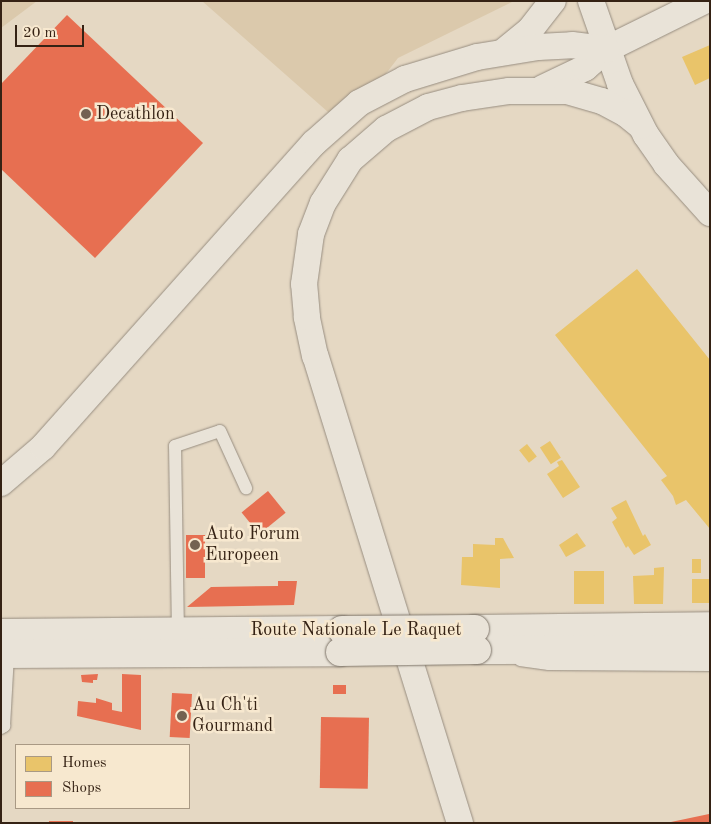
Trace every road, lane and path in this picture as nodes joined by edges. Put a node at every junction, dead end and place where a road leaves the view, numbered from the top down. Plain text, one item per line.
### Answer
1 (553, 1) edge
2 (591, 1) edge
3 (704, 1) edge
4 (606, 50) junction
5 (503, 53) junction
6 (538, 90) junction
7 (641, 126) junction
8 (710, 213) edge
9 (1, 483) edge
10 (246, 488) dead end
11 (710, 626) edge
12 (482, 640) junction
13 (178, 642) junction
14 (3, 647) edge
15 (710, 649) edge
16 (710, 665) edge
17 (1, 728) edge
18 (460, 823) edge

1 - 5 street
2 - 4 street
3 - 4 street
4 - 5 street
4 - 6 street
4 - 7 street
5 - 9 street
6 - 7 street
6 - 18 street
7 - 8 street
10 - 13 lane
11 - 12 main road, Route Nationale Le Raquet
12 - 13 main road, Route Nationale Le Raquet, bridge
12 - 15 main road, Route Nationale Le Raquet
12 - 16 lane
13 - 14 main road, Route Nationale Le Raquet
14 - 17 lane

